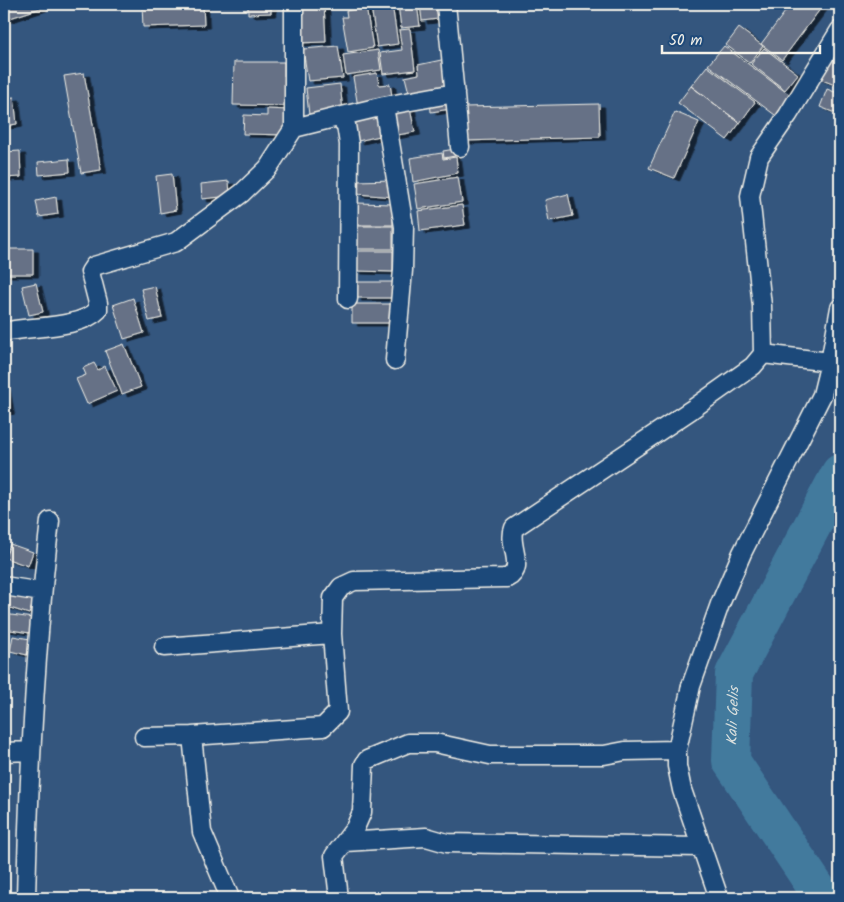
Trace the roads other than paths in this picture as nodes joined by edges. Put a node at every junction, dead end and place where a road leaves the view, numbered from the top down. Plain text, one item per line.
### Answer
1 (294, 4) edge
2 (446, 4) edge
3 (840, 30) edge
4 (456, 93) junction
5 (384, 106) junction
6 (338, 117) junction
7 (294, 128) junction
8 (460, 147) dead end
9 (348, 299) dead end
10 (840, 308) edge
11 (4, 332) edge
12 (763, 354) junction
13 (395, 360) dead end
14 (830, 362) junction
15 (50, 521) dead end
16 (4, 586) edge
17 (42, 592) junction
18 (332, 634) junction
19 (164, 647) dead end
20 (192, 736) junction
21 (144, 737) dead end
22 (677, 750) junction
23 (31, 751) junction
24 (4, 752) edge
25 (345, 842) junction
26 (702, 847) junction
27 (26, 898) edge
28 (230, 898) edge
29 (338, 898) edge
30 (719, 898) edge

1 - 7 street
2 - 4 street
3 - 12 street
4 - 5 street
4 - 8 street
5 - 6 street
5 - 13 street
6 - 7 street
6 - 9 street
7 - 11 street
10 - 14 street
12 - 14 street
12 - 18 street
14 - 22 street
15 - 17 street
16 - 17 street
17 - 23 street
18 - 19 street
18 - 20 street
20 - 21 street
20 - 28 street
22 - 25 street
22 - 26 street
23 - 24 street
23 - 27 street
25 - 26 street
25 - 29 street
26 - 30 street

